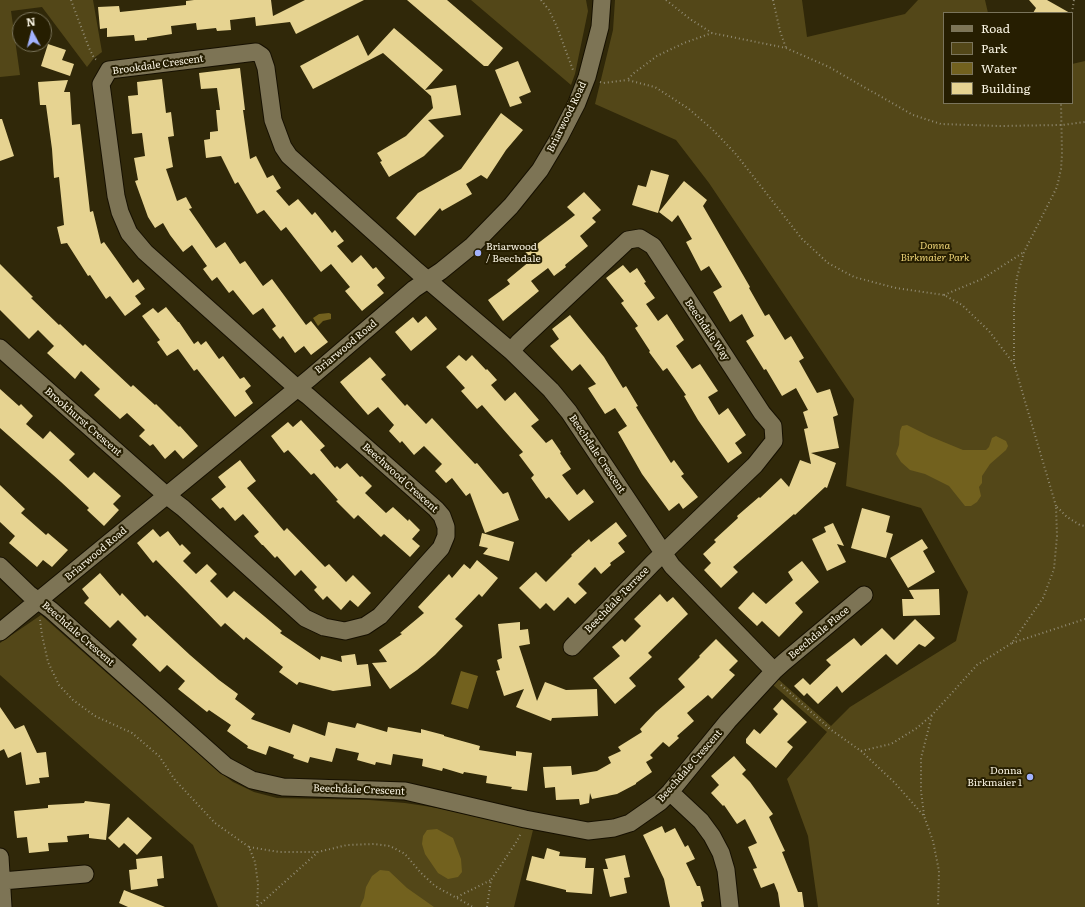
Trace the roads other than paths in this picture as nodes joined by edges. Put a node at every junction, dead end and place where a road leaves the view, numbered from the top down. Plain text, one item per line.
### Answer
1 (602, 0) edge
2 (428, 280) junction
3 (0, 348) edge
4 (511, 351) junction
5 (297, 388) junction
6 (166, 495) junction
7 (664, 554) junction
8 (0, 566) edge
9 (864, 594) dead end
10 (45, 605) junction
11 (0, 632) edge
12 (572, 647) dead end
13 (769, 676) junction
14 (670, 792) junction
15 (0, 857) edge
16 (85, 874) dead end
17 (2, 881) junction
18 (3, 907) edge
19 (730, 907) edge

1 - 2 street, Briarwood Road
2 - 4 street, Beechdale Crescent
2 - 5 street, Briarwood Road
2 - 5 street, Brookdale Crescent
3 - 6 street, Brookhurst Crescent
4 - 7 street, Beechdale Crescent
4 - 7 street, Beechdale Way
5 - 6 street, Briarwood Road
5 - 6 street, Beechwood Crescent
6 - 10 street, Briarwood Road
7 - 12 street, Beechdale Terrace
7 - 13 street, Beechdale Crescent
8 - 10 street, Beechdale Crescent
9 - 13 street, Beechdale Place
10 - 11 street, Briarwood Road
10 - 14 street, Beechdale Crescent
13 - 14 street, Beechdale Crescent
14 - 19 street
15 - 17 street
16 - 17 street
17 - 18 street

